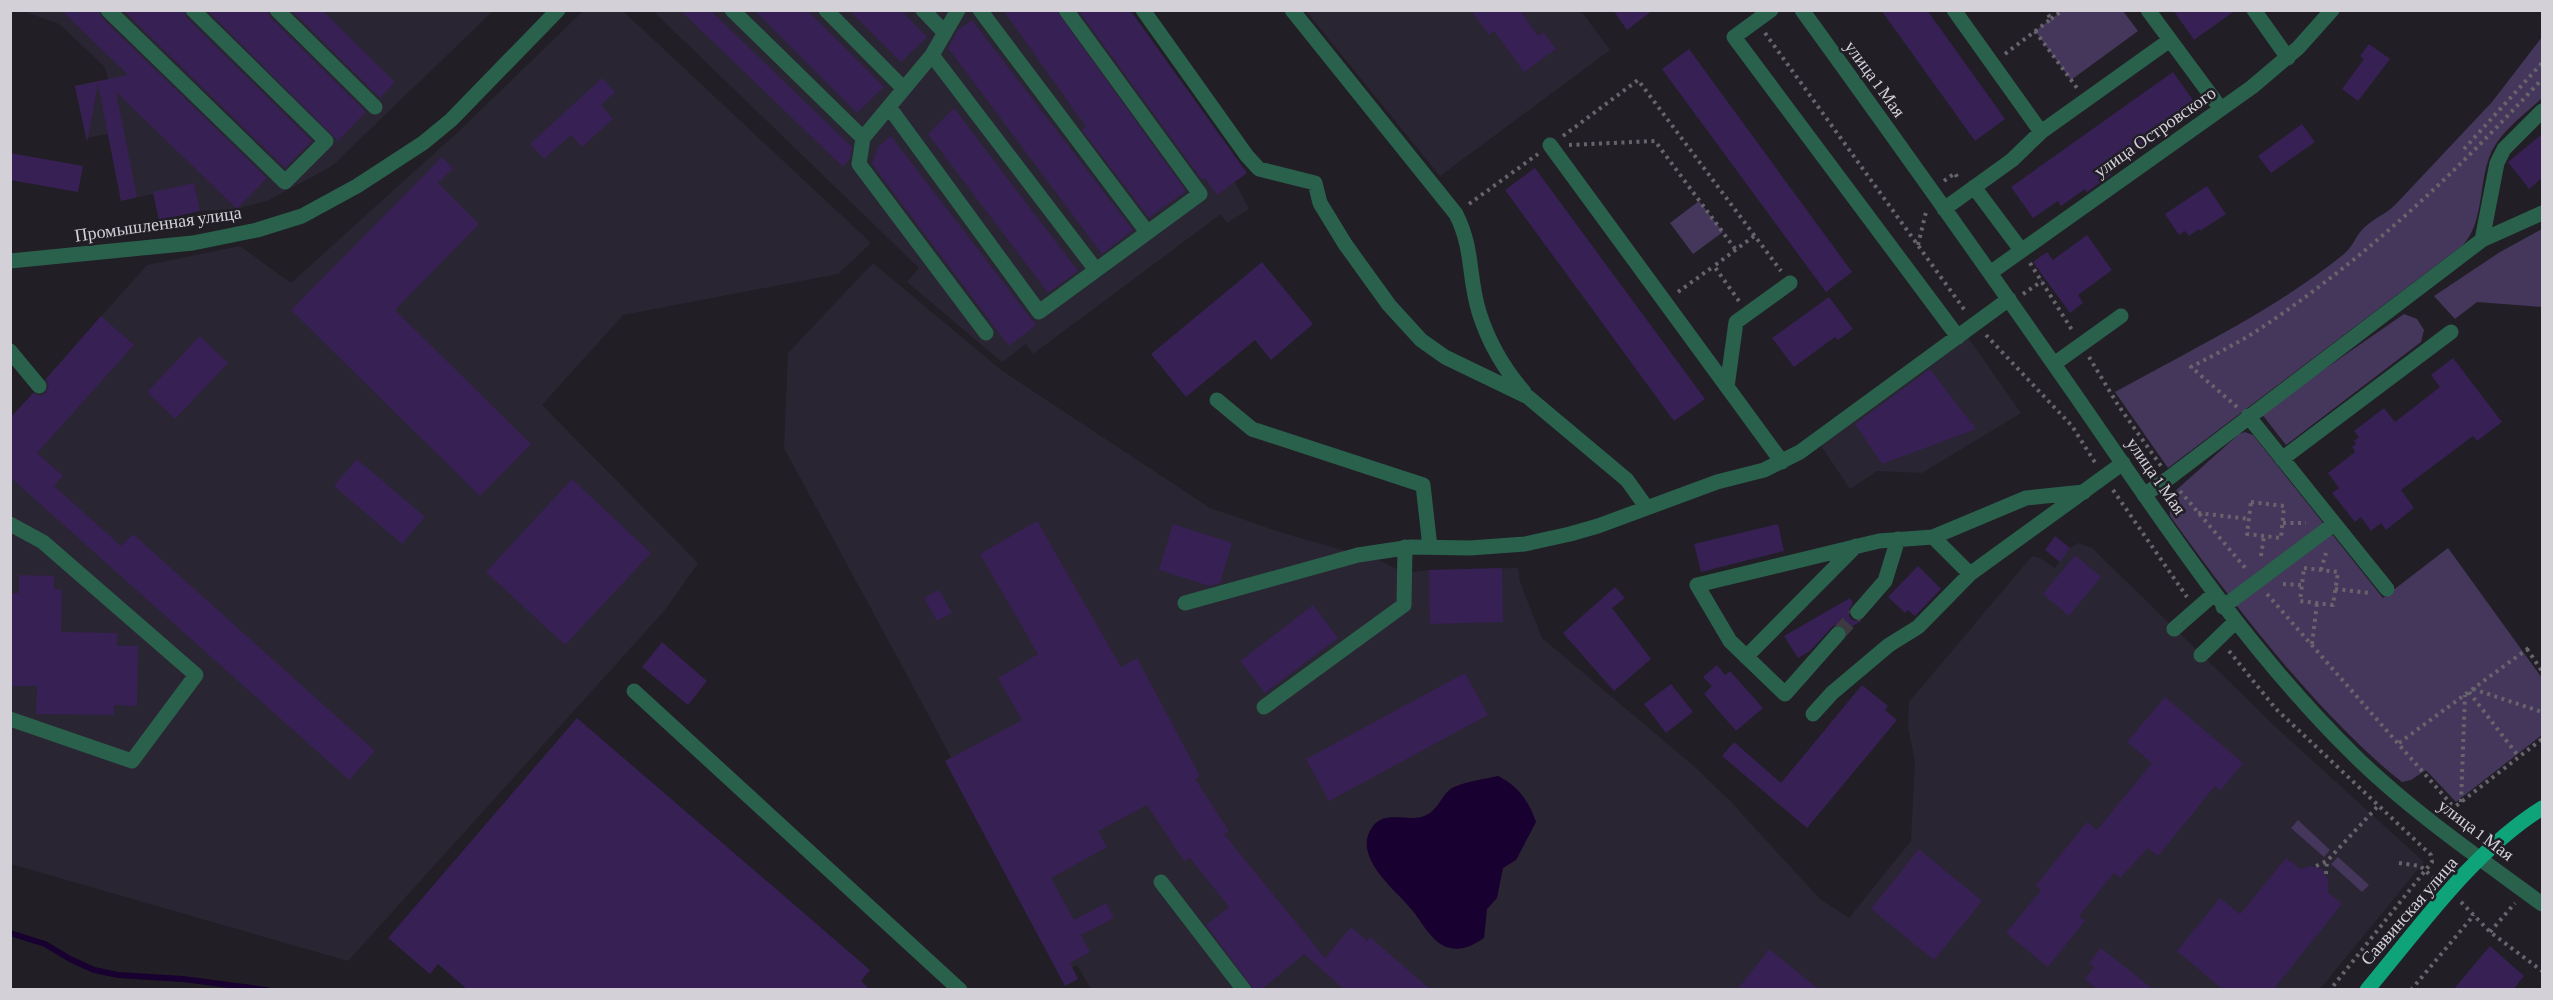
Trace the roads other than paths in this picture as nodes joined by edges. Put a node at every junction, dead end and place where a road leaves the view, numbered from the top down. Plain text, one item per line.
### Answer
1 (108, 10) edge
2 (193, 10) edge
3 (277, 10) edge
4 (558, 10) edge
5 (732, 10) edge
6 (826, 10) edge
7 (923, 10) edge
8 (958, 10) edge
9 (980, 10) edge
10 (1066, 10) edge
11 (1143, 10) edge
12 (1292, 10) edge
13 (1772, 10) edge
14 (1802, 10) edge
15 (1954, 10) edge
16 (2148, 10) edge
17 (2254, 10) edge
18 (2332, 10) edge
19 (945, 33) junction
20 (2170, 40) junction
21 (932, 55) junction
22 (2288, 58) junction
23 (904, 89) junction
24 (375, 107) dead end
25 (889, 107) junction
26 (2221, 109) junction
27 (2542, 111) edge
28 (2041, 132) junction
29 (863, 138) junction
30 (1550, 146) road end
31 (1974, 187) junction
32 (1944, 209) junction
33 (2542, 213) edge
34 (1147, 232) junction
35 (2482, 240) junction
36 (2022, 250) junction
37 (10, 261) edge
38 (1096, 270) junction
39 (1990, 273) junction
40 (1790, 283) road end
41 (2009, 299) junction
42 (2121, 316) dead end
43 (986, 333) dead end
44 (2451, 333) dead end
45 (1958, 337) junction
46 (10, 351) edge
47 (2054, 364) junction
48 (39, 386) dead end
49 (1727, 387) junction
50 (1528, 397) junction
51 (1217, 400) dead end
52 (2248, 416) junction
53 (2282, 459) junction
54 (1782, 462) junction
55 (2123, 463) junction
56 (2084, 492) junction
57 (2144, 495) junction
58 (1647, 508) junction
59 (10, 524) edge
60 (2334, 524) junction
61 (1933, 537) junction
62 (1898, 539) junction
63 (1856, 546) junction
64 (1430, 547) junction
65 (1405, 548) junction
66 (1970, 574) junction
67 (2387, 589) road end
68 (2214, 594) junction
69 (1185, 603) dead end
70 (2223, 607) junction
71 (1858, 612) tunnel mouth
72 (2235, 622) junction
73 (2174, 629) dead end
74 (1838, 634) tunnel mouth
75 (2201, 655) dead end
76 (1746, 657) junction
77 (634, 692) dead end
78 (1264, 707) dead end
79 (1813, 714) dead end
80 (10, 718) edge
81 (2542, 808) edge
82 (2480, 859) junction
83 (1161, 882) dead end
84 (2542, 904) edge
85 (960, 990) edge
86 (1244, 990) edge
87 (2367, 990) edge

1 - 2 street
3 - 24 street
4 - 37 street, Промышленная улица
5 - 29 street
6 - 23 street
7 - 19 street
8 - 19 street
9 - 34 street
10 - 34 street
11 - 50 street
12 - 50 street
13 - 45 street
14 - 32 street, улица 1 Мая
15 - 28 street
16 - 20 street
17 - 22 street
18 - 22 street, улица Островского
19 - 21 street
20 - 26 street
20 - 28 street
21 - 23 street
21 - 38 street
22 - 26 street, улица Островского
23 - 25 street
25 - 29 street
25 - 38 street
26 - 36 street, улица Островского
27 - 35 street
28 - 31 street
29 - 43 street
30 - 49 street
31 - 32 street
31 - 36 street
32 - 39 street, улица 1 Мая
33 - 35 street
34 - 38 street
35 - 52 street
36 - 39 street, улица Островского
39 - 41 street, улица 1 Мая
40 - 49 street
41 - 45 street
41 - 47 street, улица 1 Мая
42 - 47 street
44 - 53 street
45 - 54 street
46 - 48 street
47 - 55 street, улица 1 Мая
49 - 54 street
50 - 58 street
51 - 64 street
52 - 53 street
52 - 57 street
53 - 60 street
54 - 58 street
55 - 56 street
55 - 57 street, улица 1 Мая
56 - 61 street
56 - 66 street
57 - 68 street, улица 1 Мая
58 - 64 street
59 - 80 street
60 - 67 street
60 - 70 street
61 - 62 street
61 - 66 street
62 - 63 street
62 - 71 street
63 - 76 street
63 - 76 street
64 - 65 street
65 - 69 street
65 - 78 street
66 - 79 street
68 - 70 street, улица 1 Мая
68 - 73 street
70 - 72 street, улица 1 Мая
72 - 75 street
72 - 82 street, улица 1 Мая
74 - 76 street
77 - 85 street
81 - 82 main road, Саввинская улица
82 - 84 street, улица 1 Мая
82 - 87 main road, Саввинская улица
83 - 86 street

